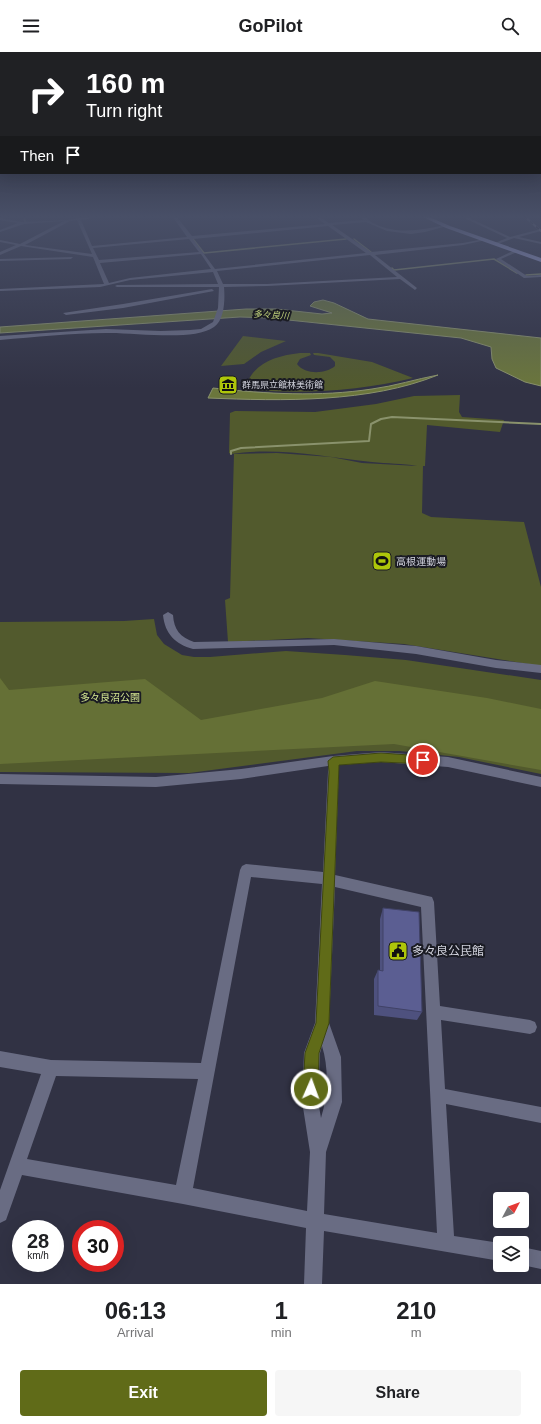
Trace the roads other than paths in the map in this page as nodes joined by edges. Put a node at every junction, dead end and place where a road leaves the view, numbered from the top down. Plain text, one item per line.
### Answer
1 (102, 273) edge
2 (182, 273) edge
3 (215, 273) edge
4 (395, 273) edge
5 (521, 273) edge
6 (541, 276) edge
7 (401, 278) junction
8 (106, 284) junction
9 (100, 286) junction
10 (221, 286) junction
11 (415, 289) dead end
12 (0, 290) edge
13 (66, 313) dead end
14 (0, 338) edge
15 (168, 615) dead end
16 (541, 669) edge
17 (333, 761) junction
18 (0, 779) edge
19 (541, 782) edge
20 (328, 879) junction
21 (434, 1012) junction
22 (322, 1023) junction
23 (530, 1027) dead end
24 (0, 1059) edge
25 (51, 1068) junction
26 (208, 1071) junction
27 (438, 1095) junction
28 (541, 1116) edge
29 (318, 1152) junction
30 (17, 1166) junction
31 (183, 1195) junction
32 (0, 1214) edge
33 (314, 1221) junction
34 (446, 1243) junction
35 (493, 1251) edge
36 (529, 1257) edge
37 (541, 1260) edge
38 (313, 1284) edge

1 - 8 street
2 - 8 street
3 - 10 street
4 - 7 street
5 - 6 street
7 - 10 street
7 - 11 street
8 - 9 street
9 - 10 street
9 - 12 street
10 - 13 street
10 - 14 street
15 - 16 street
17 - 18 street
17 - 19 street
17 - 20 street
20 - 21 street
20 - 22 street
20 - 26 street
21 - 23 street
21 - 27 street
22 - 29 street
22 - 29 street
24 - 25 street
25 - 26 street
25 - 30 street
26 - 31 street
27 - 28 street
27 - 34 street
29 - 33 street
30 - 31 street
30 - 32 street
31 - 33 street
33 - 34 street
33 - 38 street
34 - 35 street
36 - 37 street

